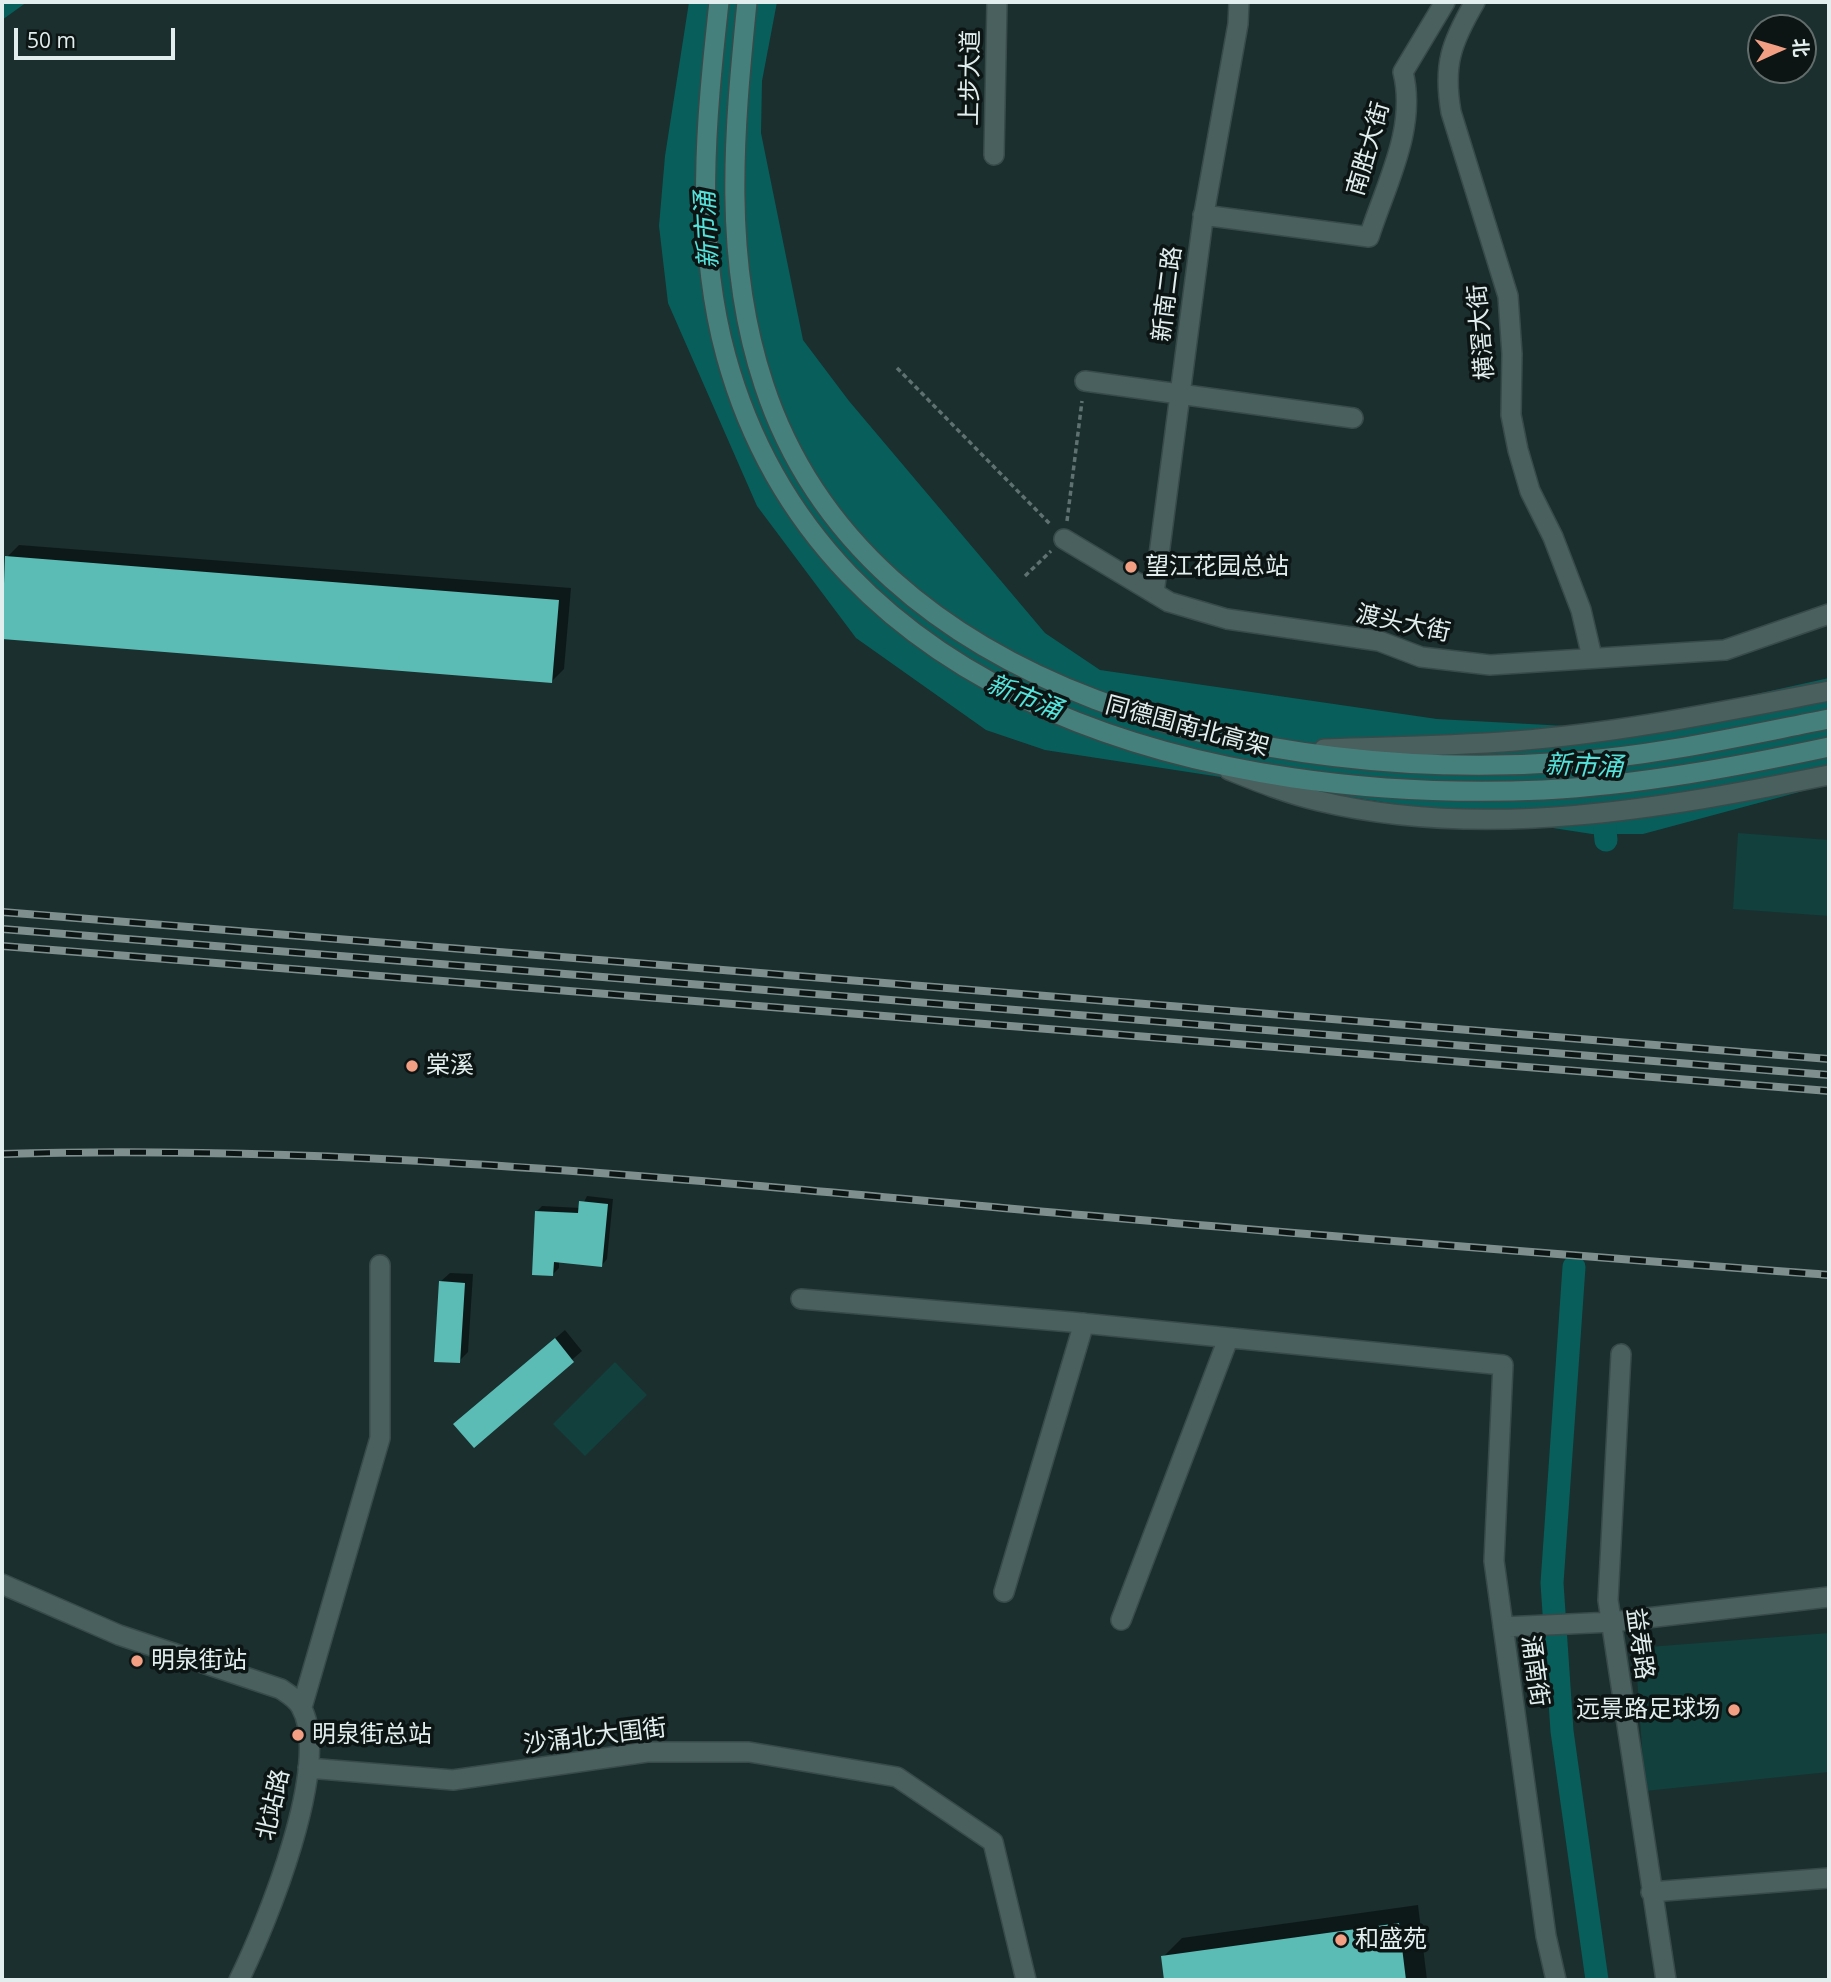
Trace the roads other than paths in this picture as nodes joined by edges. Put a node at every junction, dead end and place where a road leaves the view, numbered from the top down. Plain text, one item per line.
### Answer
1 (719, 2) edge
2 (747, 2) edge
3 (997, 2) edge
4 (1240, 2) edge
5 (1445, 2) edge
6 (1475, 2) edge
7 (994, 155) dead end
8 (1203, 215) junction
9 (1084, 381) road end
10 (1180, 393) junction
11 (1353, 418) dead end
12 (1065, 539) road end
13 (1154, 593) junction
14 (1829, 614) edge
15 (1592, 657) junction
16 (1829, 691) edge
17 (1829, 719) edge
18 (1829, 747) edge
19 (1282, 750) junction
20 (1206, 760) junction
21 (1829, 775) edge
22 (380, 1265) dead end
23 (801, 1299) dead end
24 (1084, 1323) junction
25 (1228, 1339) junction
26 (1621, 1354) dead end
27 (2, 1584) edge
28 (1004, 1592) dead end
29 (1829, 1597) edge
30 (1121, 1620) dead end
31 (1612, 1622) junction
32 (1503, 1627) junction
33 (302, 1707) junction
34 (308, 1768) junction
35 (1829, 1878) edge
36 (1651, 1892) junction
37 (239, 1980) edge
38 (1026, 1980) edge
39 (1556, 1980) edge
40 (1666, 1980) edge

1 - 20 main road, 同德围南北高架
2 - 19 main road, 同德围南北高架
3 - 7 street, 上步大道
4 - 8 street, 新南二路
5 - 8 street, 南胜大街
6 - 15 street, 横滘大街
8 - 10 street, 新南二路
9 - 10 street
10 - 11 street
10 - 13 street, 新南二路
12 - 13 street, 渡头大街
13 - 15 street, 渡头大街
14 - 15 street, 渡头大街
16 - 19 street
17 - 19 main road, 同德围南北高架
18 - 20 main road, 同德围南北高架
20 - 21 street
22 - 33 street
23 - 24 street
24 - 25 street
24 - 28 street
25 - 30 street
25 - 32 street, 涌南街
26 - 31 street, 益寿路
27 - 33 street
29 - 31 street
31 - 32 street
31 - 36 street, 益寿路
32 - 39 street, 涌南街
33 - 34 street, 北站路
34 - 37 street, 北站路
34 - 38 street, 沙涌北大围街
35 - 36 street
36 - 40 street, 益寿路

